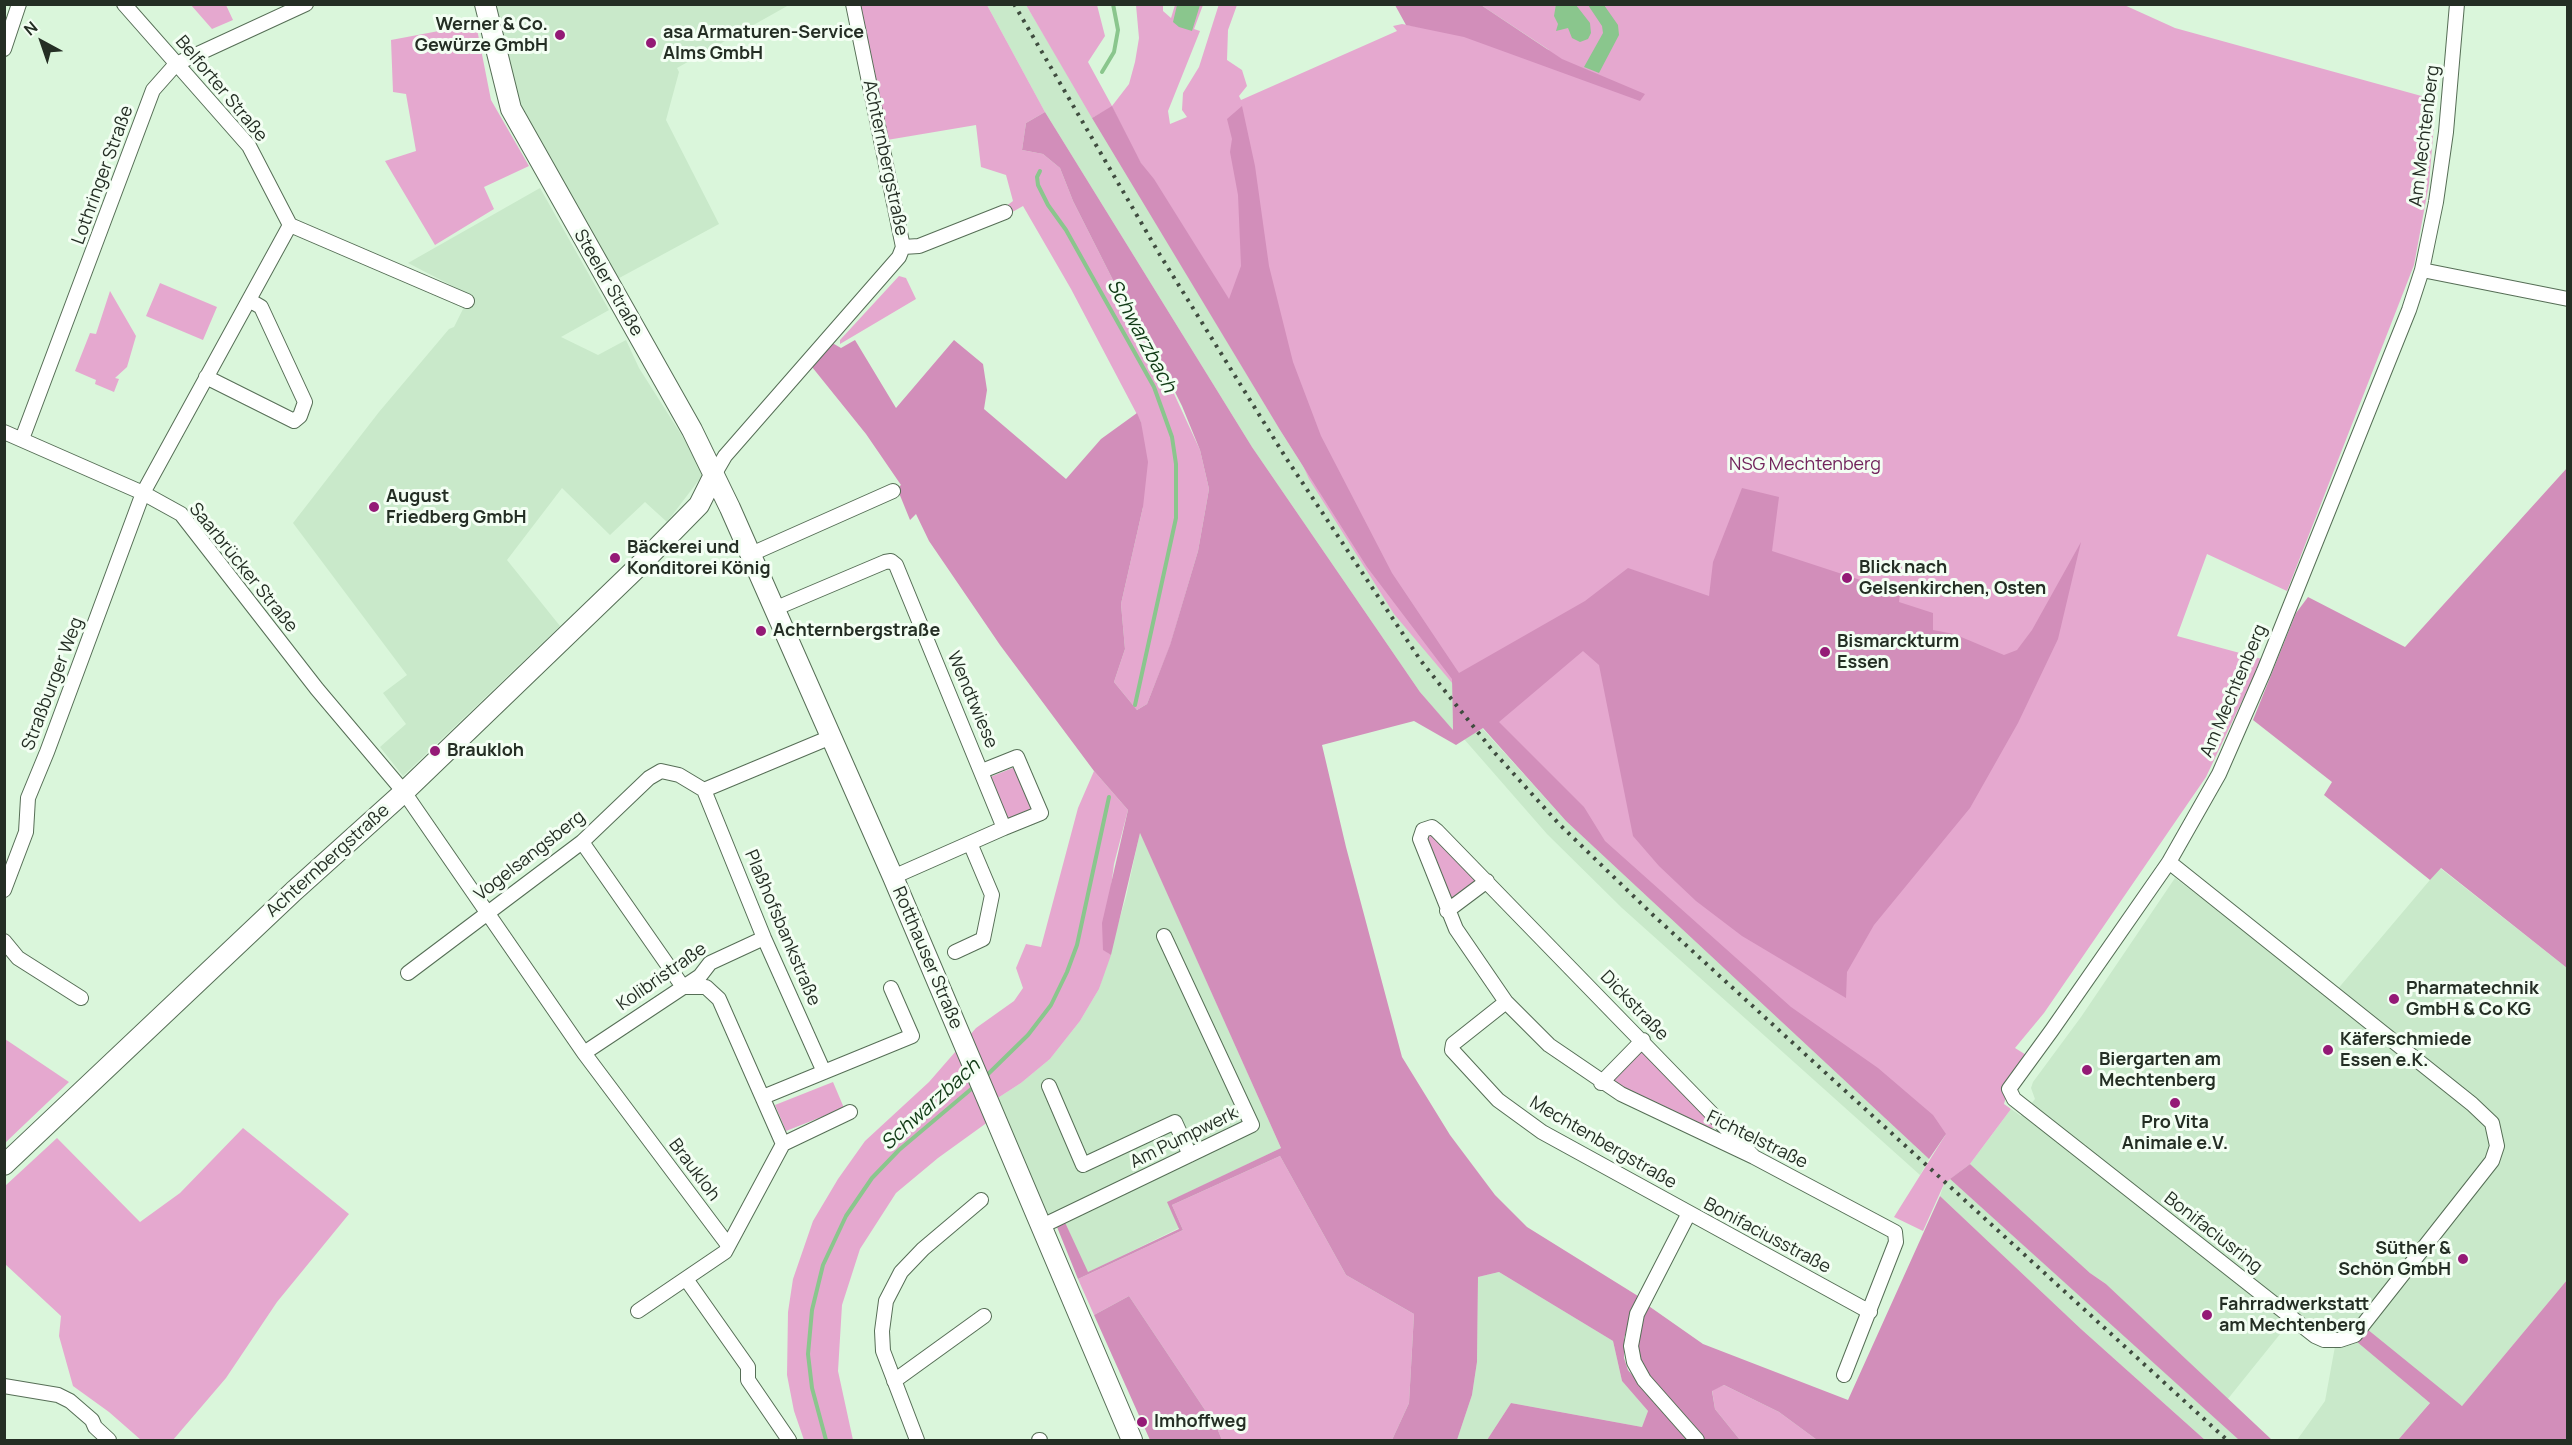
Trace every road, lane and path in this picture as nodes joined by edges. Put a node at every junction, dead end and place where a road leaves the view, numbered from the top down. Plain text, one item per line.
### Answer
1 (19, 4) edge
2 (124, 4) edge
3 (306, 4) edge
4 (485, 4) edge
5 (854, 4) edge
6 (2457, 4) edge
7 (8, 28) edge
8 (4, 49) edge
9 (176, 64) junction
10 (1005, 212) dead end
11 (290, 225) junction
12 (903, 247) junction
13 (2422, 270) junction
14 (2568, 299) edge
15 (249, 300) junction
16 (467, 301) dead end
17 (206, 377) junction
18 (4, 432) edge
19 (22, 439) junction
20 (714, 475) junction
21 (893, 491) dead end
22 (143, 492) junction
23 (749, 555) junction
24 (774, 609) junction
25 (831, 737) junction
26 (982, 771) junction
27 (704, 790) junction
28 (404, 792) junction
29 (1004, 828) junction
30 (1423, 830) joint
31 (582, 842) junction
32 (970, 843) junction
33 (2169, 862) junction
34 (893, 877) junction
35 (1487, 881) junction
36 (4, 890) edge
37 (1447, 911) junction
38 (486, 913) junction
39 (1164, 936) dead end
40 (765, 938) junction
41 (4, 940) edge
42 (955, 952) dead end
43 (408, 973) dead end
44 (683, 987) junction
45 (891, 988) dead end
46 (81, 998) dead end
47 (1506, 1002) junction
48 (1643, 1040) junction
49 (584, 1053) junction
50 (824, 1072) junction
51 (1601, 1083) junction
52 (1049, 1086) dead end
53 (2009, 1089) joint
54 (763, 1097) junction
55 (850, 1112) dead end
56 (783, 1144) junction
57 (1190, 1155) junction
58 (1754, 1157) junction
59 (4, 1165) edge
60 (981, 1200) dead end
61 (1689, 1213) junction
62 (1040, 1227) junction
63 (728, 1245) junction
64 (686, 1279) junction
65 (638, 1311) dead end
66 (1870, 1312) junction
67 (984, 1317) dead end
68 (1844, 1375) dead end
69 (894, 1381) junction
70 (4, 1386) edge
71 (109, 1440) edge
72 (789, 1440) edge
73 (917, 1440) edge
74 (1132, 1440) edge
75 (1697, 1440) edge

1 - 7 street
2 - 9 street, Belforter Straße
3 - 9 street, Lothringer Straße
4 - 20 main road, Steeler Straße
5 - 12 street, Achternbergstraße
6 - 13 street, Am Mechtenberg
7 - 8 street
9 - 11 street, Belforter Straße
9 - 19 street, Lothringer Straße
10 - 12 street
11 - 15 street, Straßburger Weg
11 - 16 street
12 - 20 street, Achternbergstraße
13 - 14 street
13 - 33 street, Am Mechtenberg
15 - 17 street, Straßburger Weg
15 - 17 street
17 - 22 street, Straßburger Weg
18 - 19 street, Saarbrücker Straße
19 - 22 street, Saarbrücker Straße
20 - 23 main road, Steeler Straße
20 - 28 main road, Achternbergstraße
21 - 23 street
22 - 28 street, Saarbrücker Straße
22 - 36 street, Straßburger Weg
23 - 24 main road, Steeler Straße
24 - 25 main road, Rotthauser Straße
24 - 26 street, Wendtwiese
25 - 27 street
25 - 34 main road, Rotthauser Straße
26 - 29 street, Wendtwiese
26 - 29 street, Wendtwiese
27 - 31 street, Vogelsangsberg
27 - 40 street, Plaßhofsbankstraße
28 - 38 street, Braukloh
28 - 59 main road, Achternbergstraße
29 - 32 street, Wendtwiese
30 - 35 street, Dickstraße
30 - 37 street, Fichtelstraße
31 - 38 street, Vogelsangsberg
31 - 44 street
32 - 34 street, Wendtwiese
32 - 42 street
33 - 53 street, Am Mechtenberg
33 - 53 street, Bonifaciusring
34 - 62 main road, Rotthauser Straße
35 - 37 street
35 - 48 street, Dickstraße
37 - 47 street, Fichtelstraße
38 - 43 street, Vogelsangsberg
38 - 49 street, Braukloh
39 - 57 street, Am Pumpwerk
40 - 44 street, Kolibristraße
40 - 50 street, Plaßhofsbankstraße
41 - 46 street
44 - 49 street, Kolibristraße
44 - 54 street
45 - 50 street
47 - 51 street, Fichtelstraße
47 - 61 street, Mechtenbergstraße
48 - 51 street
48 - 58 street, Dickstraße
49 - 63 street, Braukloh
50 - 54 street
51 - 58 street, Fichtelstraße
52 - 57 street
54 - 56 street
55 - 56 street
56 - 63 street
57 - 62 street, Am Pumpwerk
58 - 66 street, Fichtelstraße
60 - 69 street
61 - 66 street, Bonifaciusstraße
61 - 75 street, Bonifaciusstraße
62 - 74 main road, Rotthauser Straße
63 - 64 street
64 - 65 street
64 - 72 street
66 - 68 street
67 - 69 street
69 - 73 street
70 - 71 street

